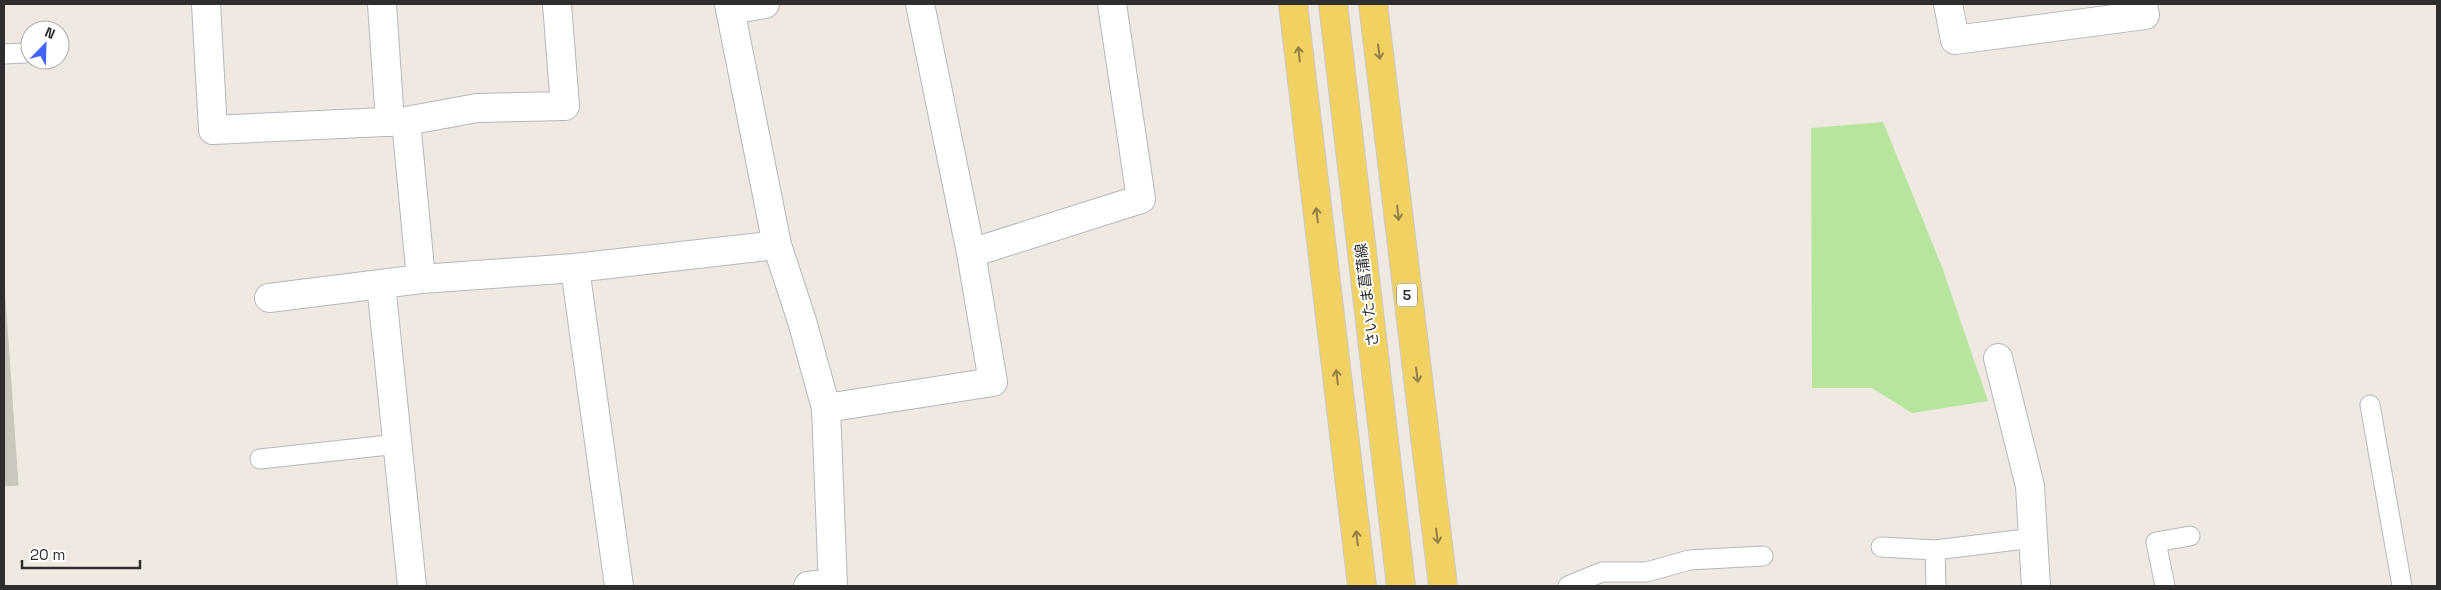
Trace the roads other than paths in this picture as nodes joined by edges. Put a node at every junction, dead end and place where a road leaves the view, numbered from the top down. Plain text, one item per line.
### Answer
1 (206, 4) edge
2 (382, 4) edge
3 (557, 4) edge
4 (765, 4) edge
5 (920, 4) edge
6 (1112, 4) edge
7 (1293, 4) edge
8 (1333, 4) edge
9 (1373, 4) edge
10 (1948, 4) edge
11 (2143, 4) edge
12 (730, 7) edge
13 (20, 53) edge
14 (4, 54) edge
15 (398, 121) junction
16 (776, 245) junction
17 (970, 252) junction
18 (575, 268) junction
19 (421, 279) junction
20 (381, 284) junction
21 (269, 298) dead end
22 (1998, 358) dead end
23 (2370, 405) dead end
24 (826, 408) junction
25 (398, 444) junction
26 (260, 459) dead end
27 (2190, 536) dead end
28 (2034, 538) junction
29 (1881, 547) dead end
30 (1935, 550) junction
31 (1763, 556) dead end
32 (824, 585) edge
33 (412, 586) edge
34 (619, 586) edge
35 (1362, 586) edge
36 (1401, 586) edge
37 (1443, 586) edge
38 (1568, 586) edge
39 (1936, 586) edge
40 (2036, 586) edge
41 (2165, 586) edge
42 (2402, 586) edge

1 - 15 street
2 - 15 street
3 - 15 street
4 - 12 street
5 - 17 street
6 - 17 street
35 -> 7 main road
8 - 36 main road, さいたま菖蒲線
9 -> 37 main road, 5
10 - 11 street
12 - 16 street
13 - 14 lane
15 - 19 street
16 - 18 street
16 - 24 street
17 - 24 street
18 - 19 street
18 - 34 street
19 - 20 street
20 - 21 street
20 - 25 street
22 - 28 street
23 - 42 lane
24 - 32 street
25 - 26 lane
25 - 33 street
27 - 41 lane
28 - 30 lane
28 - 40 street
29 - 30 lane
30 - 39 lane
31 - 38 lane

